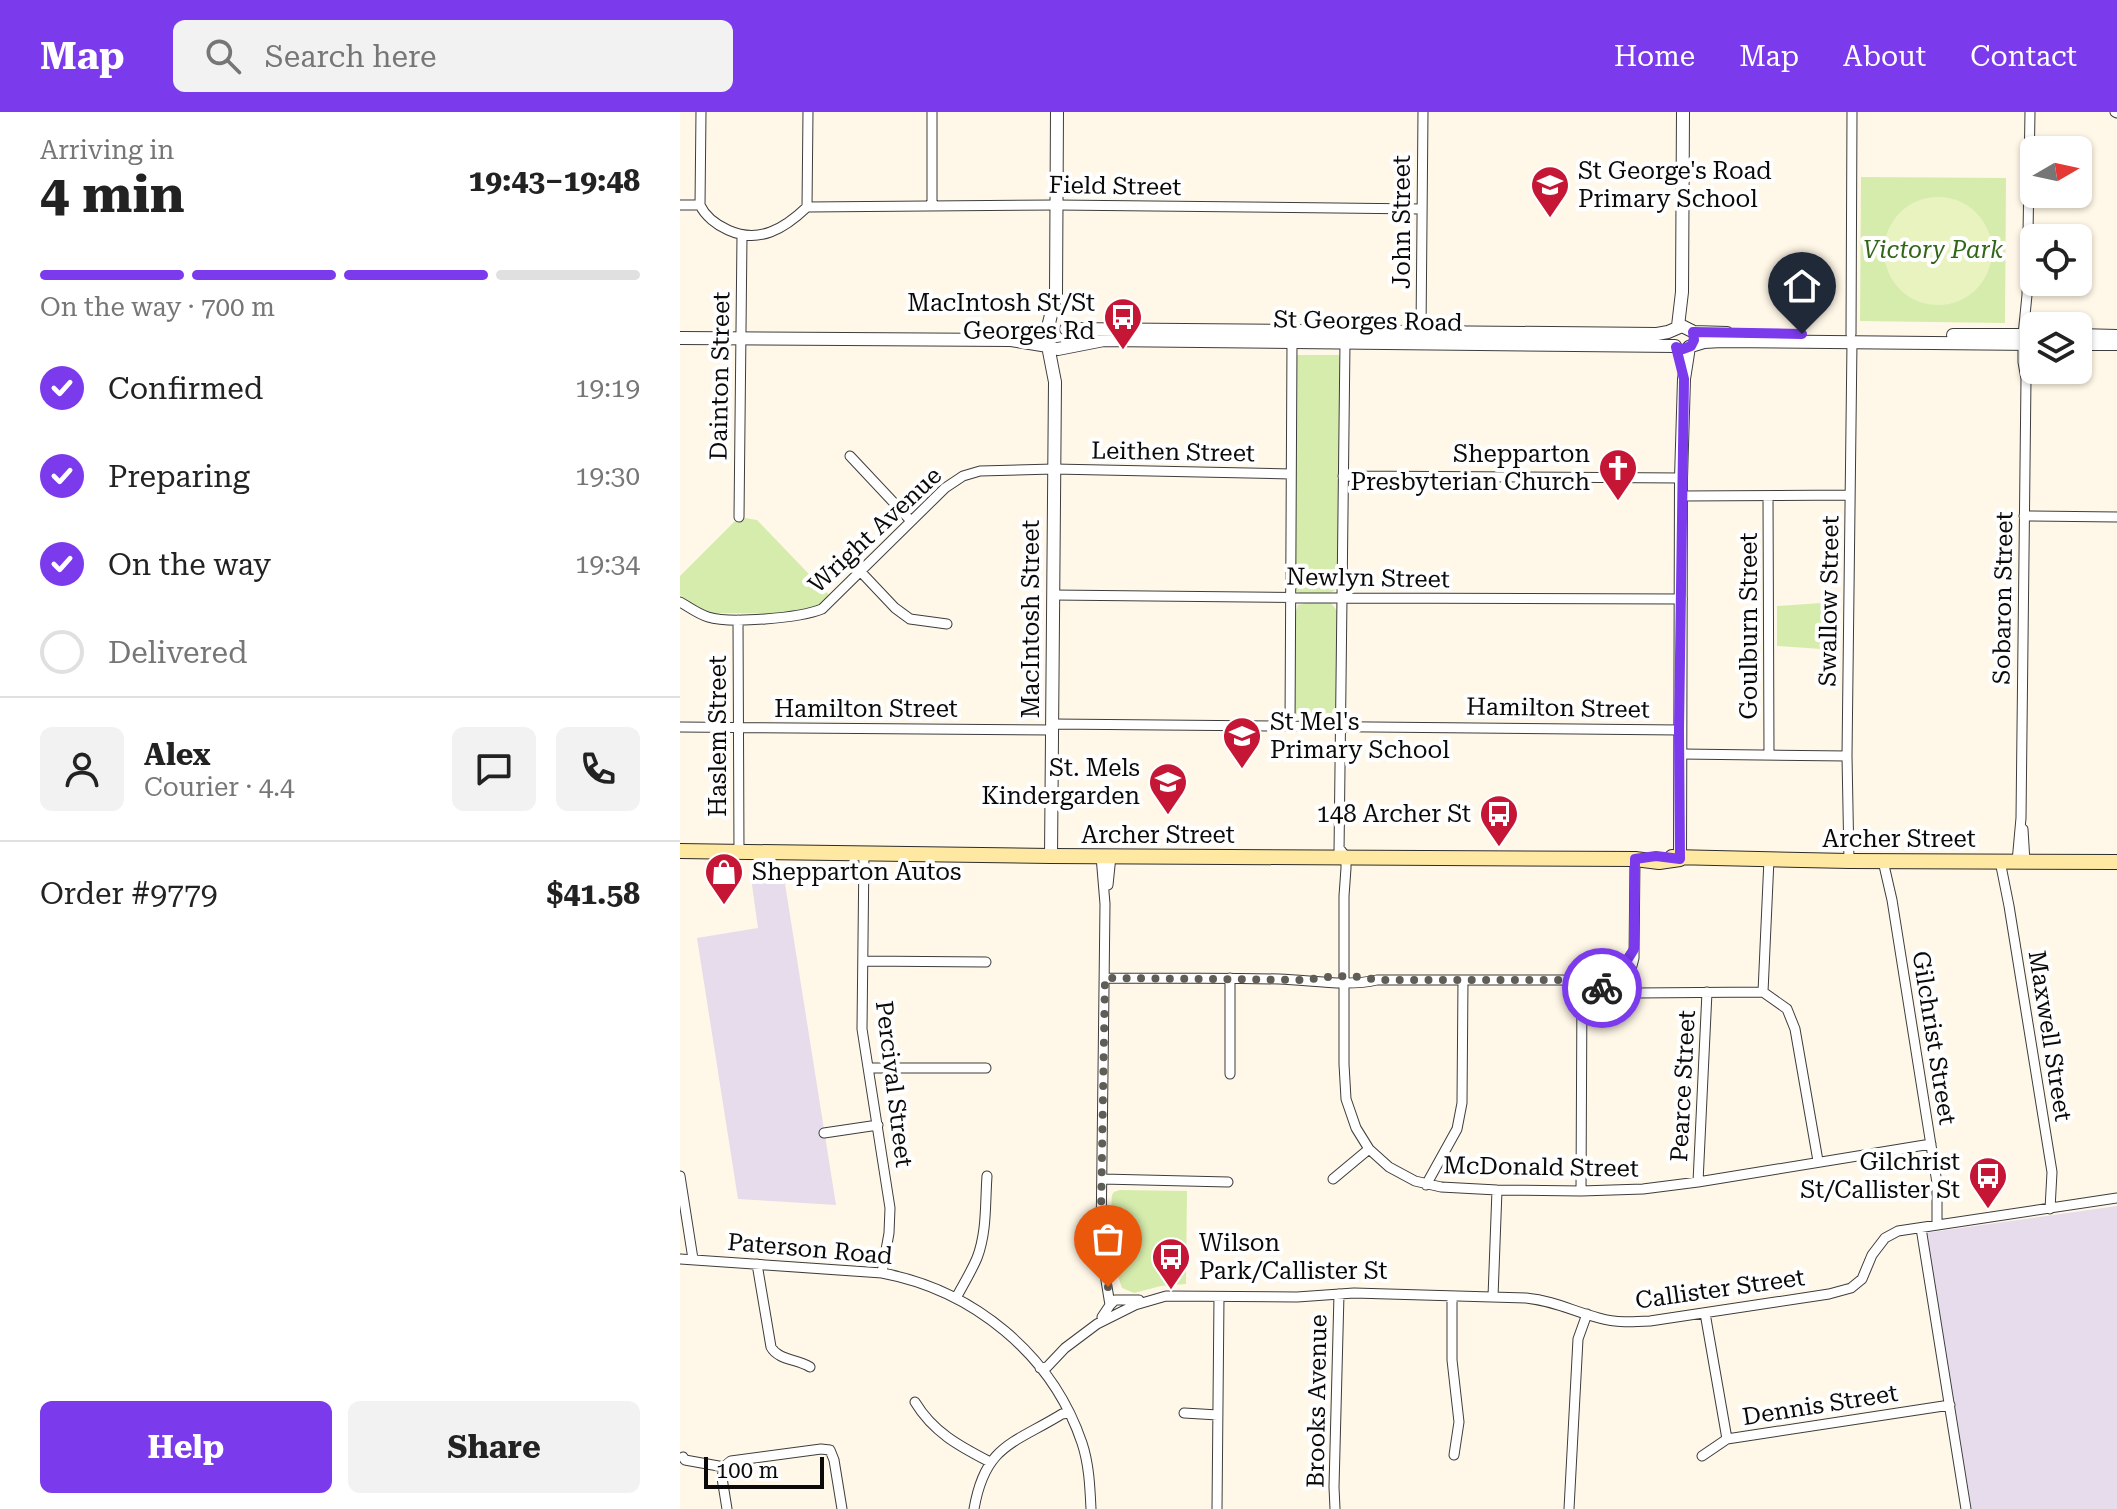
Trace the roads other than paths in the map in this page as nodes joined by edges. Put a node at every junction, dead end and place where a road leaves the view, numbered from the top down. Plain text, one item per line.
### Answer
1 (701, 112) edge
2 (808, 112) edge
3 (932, 112) edge
4 (1057, 112) edge
5 (1423, 112) edge
6 (1683, 112) edge
7 (1852, 112) edge
8 (2030, 112) edge
9 (680, 205) edge
10 (700, 205) junction
11 (932, 205) junction
12 (1057, 205) junction
13 (807, 207) junction
14 (1422, 209) junction
15 (742, 236) junction
16 (1682, 292) junction
17 (1056, 295) junction
18 (2028, 312) edge
19 (1048, 328) junction
20 (1065, 328) junction
21 (1677, 328) junction
22 (1693, 332) junction
23 (1167, 335) junction
24 (1292, 336) junction
25 (1421, 337) junction
26 (1719, 337) junction
27 (680, 338) edge
28 (741, 338) junction
29 (1352, 338) junction
30 (1851, 338) junction
31 (1650, 339) junction
32 (2020, 339) edge
33 (1011, 340) junction
34 (1055, 347) junction
35 (1683, 347) junction
36 (2026, 384) edge
37 (850, 456) dead end
38 (1054, 469) junction
39 (1291, 474) junction
40 (1343, 476) junction
41 (1681, 478) junction
42 (1850, 495) junction
43 (1681, 496) junction
44 (1768, 496) junction
45 (2024, 516) junction
46 (739, 517) dead end
47 (2117, 517) edge
48 (911, 521) junction
49 (860, 571) junction
50 (1053, 595) junction
51 (1290, 597) junction
52 (1342, 598) junction
53 (1682, 599) junction
54 (680, 602) edge
55 (738, 620) junction
56 (947, 624) dead end
57 (1290, 726) junction
58 (1342, 726) junction
59 (680, 727) edge
60 (1052, 727) junction
61 (738, 728) junction
62 (1679, 730) junction
63 (1681, 754) junction
64 (1769, 755) junction
65 (1847, 756) junction
66 (680, 851) edge
67 (739, 851) junction
68 (864, 852) junction
69 (1342, 854) junction
70 (1051, 856) junction
71 (1106, 856) junction
72 (1635, 859) junction
73 (1680, 859) junction
74 (1769, 859) junction
75 (1849, 861) junction
76 (1888, 861) junction
77 (2012, 862) junction
78 (2117, 862) edge
79 (1634, 949) junction
80 (863, 961) junction
81 (986, 962) dead end
82 (1105, 978) junction
83 (1230, 978) junction
84 (1344, 980) junction
85 (1463, 980) junction
86 (1582, 983) junction
87 (1609, 989) junction
88 (1625, 992) junction
89 (1707, 992) junction
90 (1763, 992) junction
91 (869, 1068) junction
92 (986, 1068) dead end
93 (1230, 1074) dead end
94 (878, 1125) junction
95 (824, 1133) dead end
96 (1931, 1144) junction
97 (1369, 1149) junction
98 (1818, 1161) junction
99 (680, 1176) edge
100 (987, 1176) dead end
101 (1102, 1179) junction
102 (1333, 1179) dead end
103 (1228, 1182) dead end
104 (1698, 1182) junction
105 (1426, 1185) junction
106 (1497, 1190) junction
107 (1581, 1191) junction
108 (2117, 1198) edge
109 (2055, 1208) junction
110 (1941, 1224) junction
111 (1921, 1228) junction
112 (680, 1259) edge
113 (693, 1259) junction
114 (757, 1264) junction
115 (882, 1273) junction
116 (1339, 1294) junction
117 (1452, 1296) junction
118 (1219, 1297) junction
119 (1493, 1297) junction
120 (956, 1298) junction
121 (1117, 1306) junction
122 (1705, 1313) junction
123 (1587, 1314) junction
124 (810, 1367) dead end
125 (1040, 1368) junction
126 (915, 1402) dead end
127 (1950, 1405) junction
128 (1069, 1413) junction
129 (1184, 1413) dead end
130 (1218, 1415) junction
131 (1727, 1439) junction
132 (1454, 1455) dead end
133 (1702, 1456) dead end
134 (683, 1457) dead end
135 (990, 1462) junction
136 (724, 1467) junction
137 (727, 1509) edge
138 (842, 1509) edge
139 (974, 1509) edge
140 (1091, 1509) edge
141 (1217, 1509) edge
142 (1335, 1509) edge
143 (1569, 1509) edge
144 (1966, 1509) edge

1 - 10 street
2 - 13 street
3 - 11 street
4 - 12 street
5 - 14 street, John Street
6 - 16 street
7 - 30 street, Swallow Street
8 - 18 street, Sobaron Street
9 - 10 street
10 - 15 street
11 - 12 street, Field Street
11 - 13 street, Field Street
12 - 14 street, Field Street
12 - 17 street
13 - 15 street
14 - 25 street, John Street
15 - 28 street, Dainton Street
16 - 21 street
16 - 22 street
17 - 19 street
17 - 20 street
19 - 20 street
19 - 33 street, St Georges Road
19 - 34 street
20 - 23 street, St Georges Road
20 - 34 street
21 - 22 street
21 - 31 street, St Georges Road
21 - 35 street
22 - 26 street, St Georges Road
22 - 35 street
23 - 24 street, St Georges Road
23 - 34 street, St Georges Road
24 - 29 street, St Georges Road
24 - 39 street
25 - 29 street, St Georges Road
25 - 31 street, St Georges Road
26 - 30 street, St Georges Road
26 - 35 street, St Georges Road
27 - 28 street, St Georges Road
28 - 33 street, St Georges Road
28 - 46 street, Dainton Street
29 - 40 street, McDonald Street
30 - 32 street, St Georges Road
30 - 42 street, Swallow Street
31 - 35 street, St Georges Road
33 - 34 street, St Georges Road
34 - 38 street, MacIntosh Street
35 - 41 street
36 - 45 street, Sobaron Street
37 - 48 street
38 - 39 street, Leithen Street
38 - 48 street, Wright Avenue
38 - 50 street, MacIntosh Street
39 - 51 street
40 - 41 street
40 - 52 street, McDonald Street
41 - 43 street
42 - 44 street
42 - 65 street, Swallow Street
43 - 44 street
43 - 53 street
44 - 64 street, Goulburn Street
45 - 47 street
45 - 77 street, Sobaron Street
48 - 49 street, Wright Avenue
49 - 55 street, Wright Avenue
49 - 56 street
50 - 51 street, Newlyn Street
50 - 60 street, MacIntosh Street
51 - 52 street, Newlyn Street
51 - 57 street
52 - 53 street, Newlyn Street
52 - 58 street, McDonald Street
53 - 62 street
54 - 55 street, Wright Avenue
55 - 61 street, Haslem Street
57 - 58 street, Hamilton Street
57 - 60 street, Hamilton Street
58 - 62 street, Hamilton Street
58 - 69 street, McDonald Street
59 - 61 street, Hamilton Street
60 - 61 street, Hamilton Street
60 - 70 street, MacIntosh Street
61 - 67 street, Haslem Street
62 - 63 street
63 - 64 street
63 - 73 street
64 - 65 street
65 - 75 street, Swallow Street
66 - 67 main road, Archer Street
67 - 68 main road, Archer Street
68 - 70 main road, Archer Street
68 - 80 street, Percival Street
69 - 71 main road, Archer Street
69 - 72 main road, Archer Street
69 - 84 street, McDonald Street
70 - 71 main road, Archer Street
71 - 82 street
72 - 73 main road, Archer Street
72 - 79 street
73 - 74 main road, Archer Street
74 - 75 main road, Archer Street
74 - 90 street
75 - 76 main road, Archer Street
76 - 77 main road, Archer Street
76 - 96 street, Gilchrist Street
77 - 78 main road, Archer Street
77 - 109 street, Maxwell Street
79 - 87 street
79 - 88 street
80 - 81 street
80 - 91 street, Percival Street
82 - 83 street
82 - 101 street
83 - 84 street
83 - 93 street
84 - 85 street
84 - 97 street, McDonald Street
85 - 86 street
85 - 105 street
86 - 87 street
86 - 107 street
87 - 88 street
88 - 89 street
89 - 90 street
89 - 104 street, Pearce Street
90 - 98 street
91 - 92 street
91 - 94 street, Percival Street
94 - 95 street
94 - 115 street, Percival Street
96 - 98 street, McDonald Street
96 - 110 street, Gilchrist Street
97 - 102 street
97 - 105 street, McDonald Street
98 - 104 street, McDonald Street
99 - 113 street
100 - 120 street
101 - 103 street
101 - 121 street
104 - 107 street, McDonald Street
105 - 106 street, McDonald Street
106 - 107 street, McDonald Street
106 - 119 street
108 - 109 street, Callister Street
109 - 110 street, Callister Street
110 - 111 street, Callister Street
111 - 122 street, Callister Street
111 - 127 street
112 - 113 street, Paterson Road
113 - 114 street, Paterson Road
114 - 115 street, Paterson Road
114 - 124 street
115 - 120 street, Paterson Road
116 - 117 street, Callister Street
116 - 118 street, Callister Street
116 - 142 street, Brooks Avenue
117 - 119 street, Callister Street
117 - 132 street
118 - 121 street, Callister Street
118 - 130 street
119 - 123 street, Callister Street
120 - 125 street, Paterson Road
121 - 125 street, Callister Street
122 - 123 street, Callister Street
122 - 131 street
123 - 143 street
125 - 128 street, Paterson Road
126 - 135 street
127 - 131 street, Dennis Street
127 - 144 street
128 - 135 street
128 - 140 street, Paterson Road
129 - 130 street
130 - 141 street
131 - 133 street, Dennis Street
134 - 136 street
135 - 139 street
136 - 137 street
136 - 138 street

